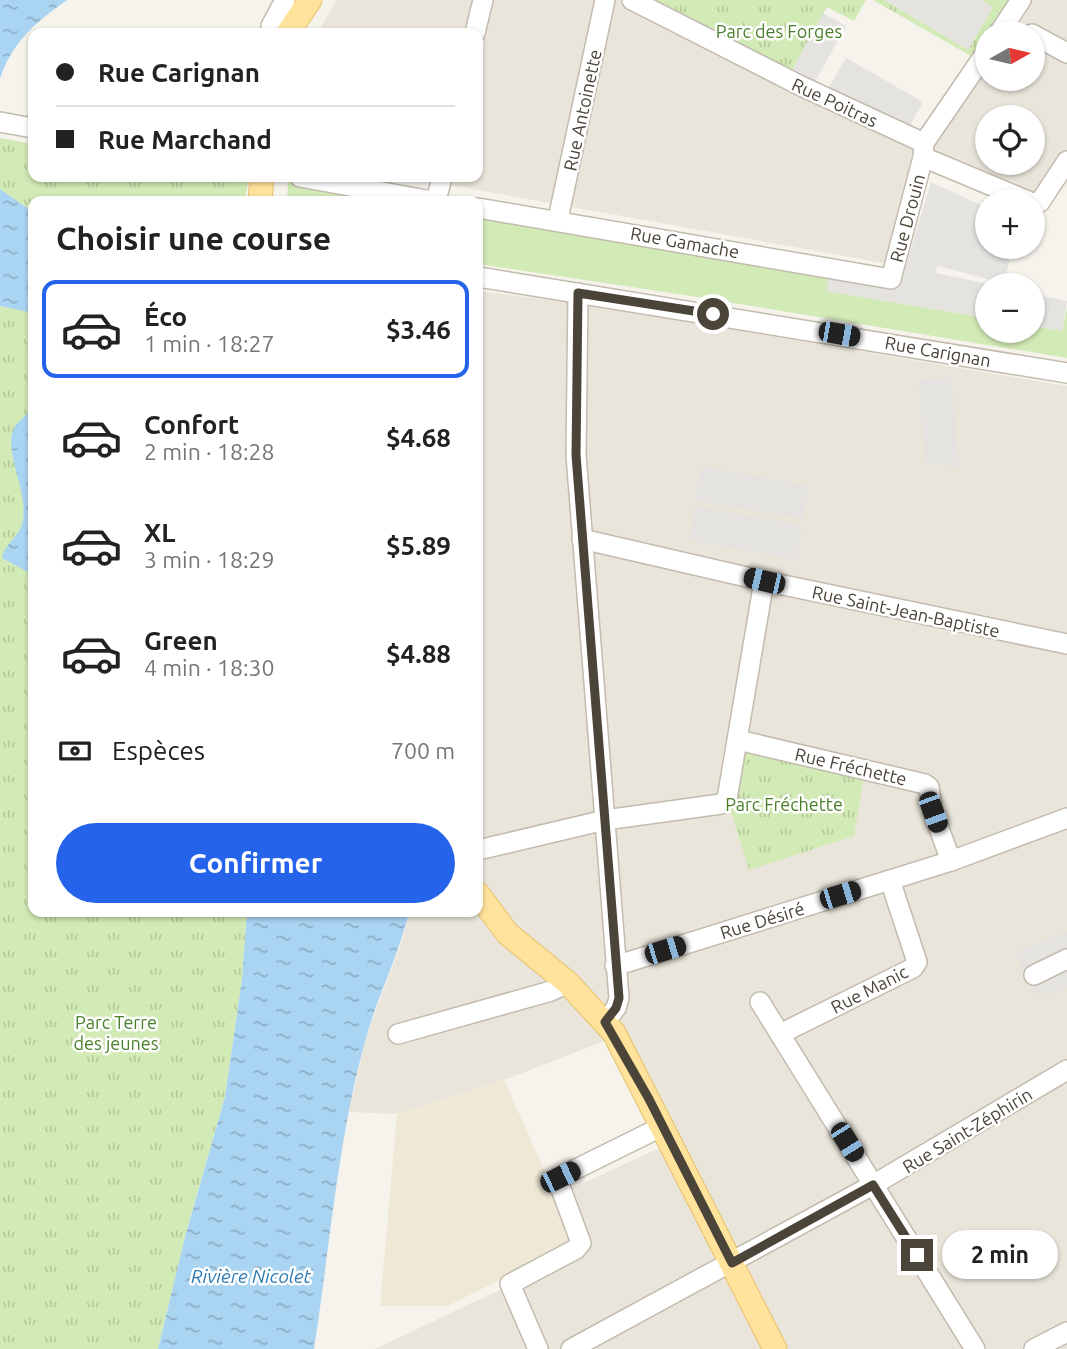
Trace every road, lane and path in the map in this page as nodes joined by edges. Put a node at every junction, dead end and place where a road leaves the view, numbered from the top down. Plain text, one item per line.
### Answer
1 (285, 0) edge
2 (310, 0) edge
3 (483, 0) edge
4 (605, 0) edge
5 (632, 0) edge
6 (1021, 0) edge
7 (1007, 21) edge
8 (278, 28) edge
9 (279, 28) edge
10 (476, 28) edge
11 (1045, 41) edge
12 (1067, 54) edge
13 (975, 70) edge
14 (1, 122) edge
15 (28, 127) edge
16 (924, 150) junction
17 (1067, 161) edge
18 (328, 182) edge
19 (1060, 188) edge
20 (1006, 189) edge
21 (406, 196) edge
22 (483, 209) edge
23 (558, 219) junction
24 (483, 278) edge
25 (891, 279) joint
26 (578, 293) junction
27 (1067, 373) edge
28 (582, 538) junction
29 (764, 581) junction
30 (1067, 644) edge
31 (738, 740) junction
32 (1067, 818) edge
33 (605, 820) junction
34 (483, 849) edge
35 (951, 860) junction
36 (890, 880) junction
37 (483, 901) edge
38 (1067, 959) edge
39 (615, 966) junction
40 (1034, 975) dead end
41 (568, 983) junction
42 (760, 1002) dead end
43 (605, 1022) junction
44 (398, 1034) dead end
45 (780, 1034) junction
46 (1067, 1070) edge
47 (663, 1126) junction
48 (873, 1185) junction
49 (732, 1263) junction
50 (1067, 1332) edge
51 (538, 1349) edge
52 (571, 1349) edge
53 (775, 1349) edge
54 (975, 1349) edge
55 (1034, 1349) edge

1 - 8 street
2 - 9 main road
3 - 10 street
4 - 23 street, Rue Antoinette
5 - 16 street, Rue Poitras
6 - 7 street
11 - 12 street
13 - 16 street, Rue Drouin
14 - 15 street
16 - 20 street, Rue Poitras
16 - 25 street, Rue Drouin
17 - 19 street
18 - 21 street
22 - 23 street, Rue Gamache
23 - 25 street, Rue Gamache
24 - 26 street, Rue Carignan
26 - 27 street, Rue Carignan
26 - 28 street
28 - 29 street, Rue Saint-Jean-Baptiste
28 - 33 street
29 - 30 street, Rue Saint-Jean-Baptiste
29 - 31 street
31 - 33 street
31 - 35 street, Rue Fréchette
32 - 35 street, Rue Désiré
33 - 34 street
33 - 39 street
35 - 36 street, Rue Désiré
36 - 39 street, Rue Désiré
36 - 45 street, Rue Manic
37 - 41 main road
38 - 40 street
39 - 43 street
41 - 43 main road
41 - 44 street
42 - 45 street
43 - 47 main road
45 - 48 street
46 - 48 street, Rue Saint-Zéphirin
47 - 49 main road
47 - 51 street
48 - 49 street, Rue Saint-Zéphirin
48 - 54 street
49 - 52 street, Rue Saint-Zéphirin
49 - 53 main road
50 - 55 street

